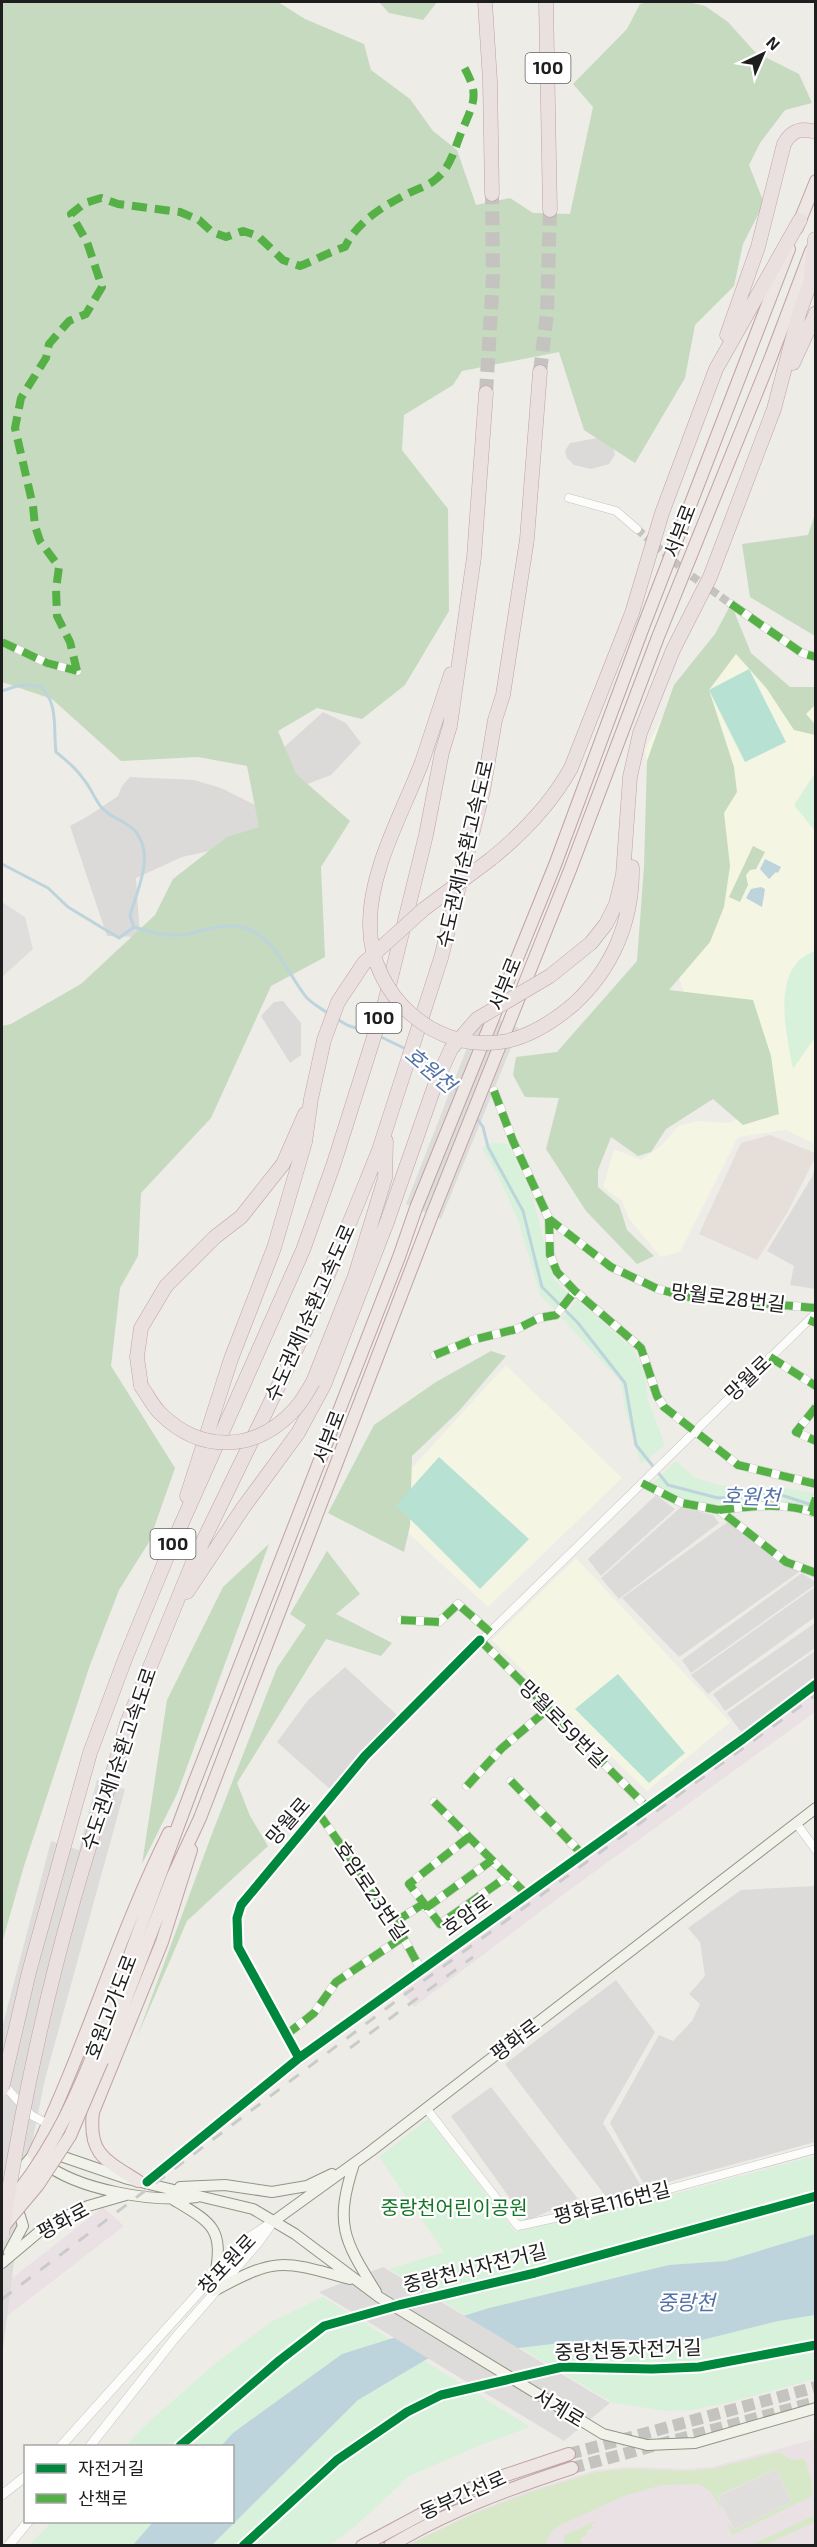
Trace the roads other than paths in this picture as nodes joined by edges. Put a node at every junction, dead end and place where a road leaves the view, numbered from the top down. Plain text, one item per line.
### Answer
1 (485, 2) edge
2 (546, 4) edge
3 (816, 132) edge
4 (816, 181) edge
5 (492, 194) tunnel mouth
6 (550, 210) tunnel mouth
7 (800, 220) junction
8 (815, 238) edge
9 (816, 313) edge
10 (716, 369) junction
11 (540, 372) tunnel mouth
12 (486, 393) tunnel mouth
13 (774, 409) junction
14 (569, 498) dead end
15 (637, 529) tunnel mouth
16 (731, 604) tunnel mouth
17 (2, 642) edge
18 (462, 644) junction
19 (816, 657) edge
20 (77, 671) dead end
21 (629, 804) junction
22 (494, 1091) dead end
23 (387, 1122) junction
24 (304, 1127) junction
25 (549, 1219) junction
26 (575, 1291) junction
27 (816, 1308) edge
28 (816, 1313) edge
29 (812, 1321) edge
30 (435, 1355) dead end
31 (770, 1357) junction
32 (816, 1386) edge
33 (816, 1407) edge
34 (695, 1430) junction
35 (816, 1441) edge
36 (642, 1483) junction
37 (816, 1484) edge
38 (816, 1498) edge
39 (719, 1510) junction
40 (813, 1513) edge
41 (169, 1552) junction
42 (816, 1573) edge
43 (401, 1620) dead end
44 (168, 1621) junction
45 (490, 1632) junction
46 (480, 1640) junction
47 (816, 1684) edge
48 (548, 1709) junction
49 (511, 1781) dead end
50 (193, 1786) junction
51 (467, 1786) dead end
52 (434, 1802) dead end
53 (647, 1807) junction
54 (816, 1808) edge
55 (319, 1814) junction
56 (200, 1818) junction
57 (796, 1823) junction
58 (469, 1837) junction
59 (816, 1850) edge
60 (582, 1854) junction
61 (492, 1860) junction
62 (508, 1876) junction
63 (526, 1894) junction
64 (424, 1906) junction
65 (395, 1922) junction
66 (403, 1937) junction
67 (421, 1970) junction
68 (286, 2035) junction
69 (298, 2058) junction
70 (97, 2059) junction
71 (2, 2083) edge
72 (2, 2088) edge
73 (62, 2093) junction
74 (426, 2108) junction
75 (93, 2112) junction
76 (48, 2124) junction
77 (816, 2149) edge
78 (34, 2154) junction
79 (354, 2164) junction
80 (121, 2176) junction
81 (142, 2182) junction
82 (172, 2188) junction
83 (112, 2191) junction
84 (2, 2192) edge
85 (132, 2194) junction
86 (199, 2197) junction
87 (174, 2200) junction
88 (2, 2211) edge
89 (274, 2221) junction
90 (2, 2229) edge
91 (2, 2234) edge
92 (3, 2261) edge
93 (215, 2276) junction
94 (359, 2283) junction
95 (214, 2291) junction
96 (379, 2297) junction
97 (816, 2408) edge
98 (62, 2445) edge
99 (91, 2445) edge
100 (569, 2454) tunnel mouth
101 (572, 2468) tunnel mouth
102 (24, 2478) edge
103 (2, 2494) edge
104 (27, 2523) edge
105 (8, 2546) edge
106 (362, 2546) edge
107 (390, 2546) edge

1 - 5 highway
2 - 6 highway, 100
3 - 10 highway
4 - 7 highway, 서부로
7 - 10 highway
7 - 50 highway, 서부로
8 - 13 highway
8 - 56 highway, 서부로
9 - 13 highway
10 - 24 highway, bridge
11 - 23 highway, 수도권제1순환고속도로 / 100, bridge
12 - 18 highway, 수도권제1순환고속도로 / 100
13 - 21 highway
14 - 15 street
16 - 19 street
17 - 20 street
18 - 21 highway, bridge
18 - 41 highway, 수도권제1순환고속도로 / 100, bridge
21 - 44 highway, bridge
22 - 25 street, 망월로28번길
23 - 24 highway, bridge
23 - 44 highway, 수도권제1순환고속도로 / 100
24 - 41 highway
25 - 26 street
25 - 27 street, 망월로28번길
26 - 30 street
26 - 34 street
28 - 29 street, 망월로
29 - 31 street, 망월로
31 - 32 street
31 - 34 street, 망월로
33 - 35 street
34 - 36 street, 망월로
34 - 37 street
36 - 39 street
36 - 45 street, 망월로
38 - 40 street
39 - 40 street
39 - 42 street
41 - 72 highway, 수도권제1순환고속도로 / 100, bridge
43 - 45 street
44 - 91 highway, 수도권제1순환고속도로 / 100, bridge
45 - 46 street, 망월로
46 - 48 street, 망월로59번길
46 - 55 street, 망월로
47 - 53 street, 호암로
48 - 51 street
48 - 53 street, 망월로59번길
49 - 60 street
50 - 70 highway, 호원고가도로
50 - 73 highway
52 - 58 street
53 - 60 street, 호암로
54 - 57 main road, 평화로
55 - 65 street, 호암로23번길
55 - 68 street, 망월로
56 - 70 highway, 호원고가도로
56 - 75 highway
57 - 59 street
57 - 74 main road, 평화로
58 - 61 street
58 - 64 street
60 - 63 street, 호암로
61 - 62 street
61 - 64 street
62 - 63 street
62 - 64 street
63 - 67 street, 호암로
64 - 65 street
65 - 66 street, 호암로23번길
66 - 67 street, 호암로23번길
66 - 68 street
67 - 69 street, 호암로
68 - 69 street, 망월로
69 - 81 street, 호암로
70 - 88 highway, 호원고가도로, bridge
70 - 90 highway, 호원고가도로, bridge
71 - 76 street
73 - 75 highway
73 - 76 highway
74 - 77 street, 평화로116번길
74 - 79 main road, 평화로
75 - 81 highway
76 - 78 highway
78 - 80 main road, 평화로
78 - 83 main road, 평화로
78 - 84 main road
79 - 82 main road
79 - 89 main road, 평화로
79 - 96 main road
80 - 81 main road, 평화로
80 - 83 main road
81 - 82 main road, 평화로
82 - 86 main road, 평화로
83 - 85 main road, 평화로
85 - 87 main road, 평화로
85 - 92 main road, 평화로
86 - 87 main road, 평화로
86 - 89 main road, 평화로
87 - 93 main road
88 - 92 main road
89 - 93 street, 창포원로
89 - 94 main road, 서계로
89 - 95 street, 창포원로
93 - 98 street, 창포원로
94 - 95 main road
94 - 96 main road, 서계로
95 - 99 street, 창포원로
96 - 97 main road, 서계로
100 - 106 highway, 동부간선로
101 - 107 highway, 동부간선로
102 - 103 street
104 - 105 street

